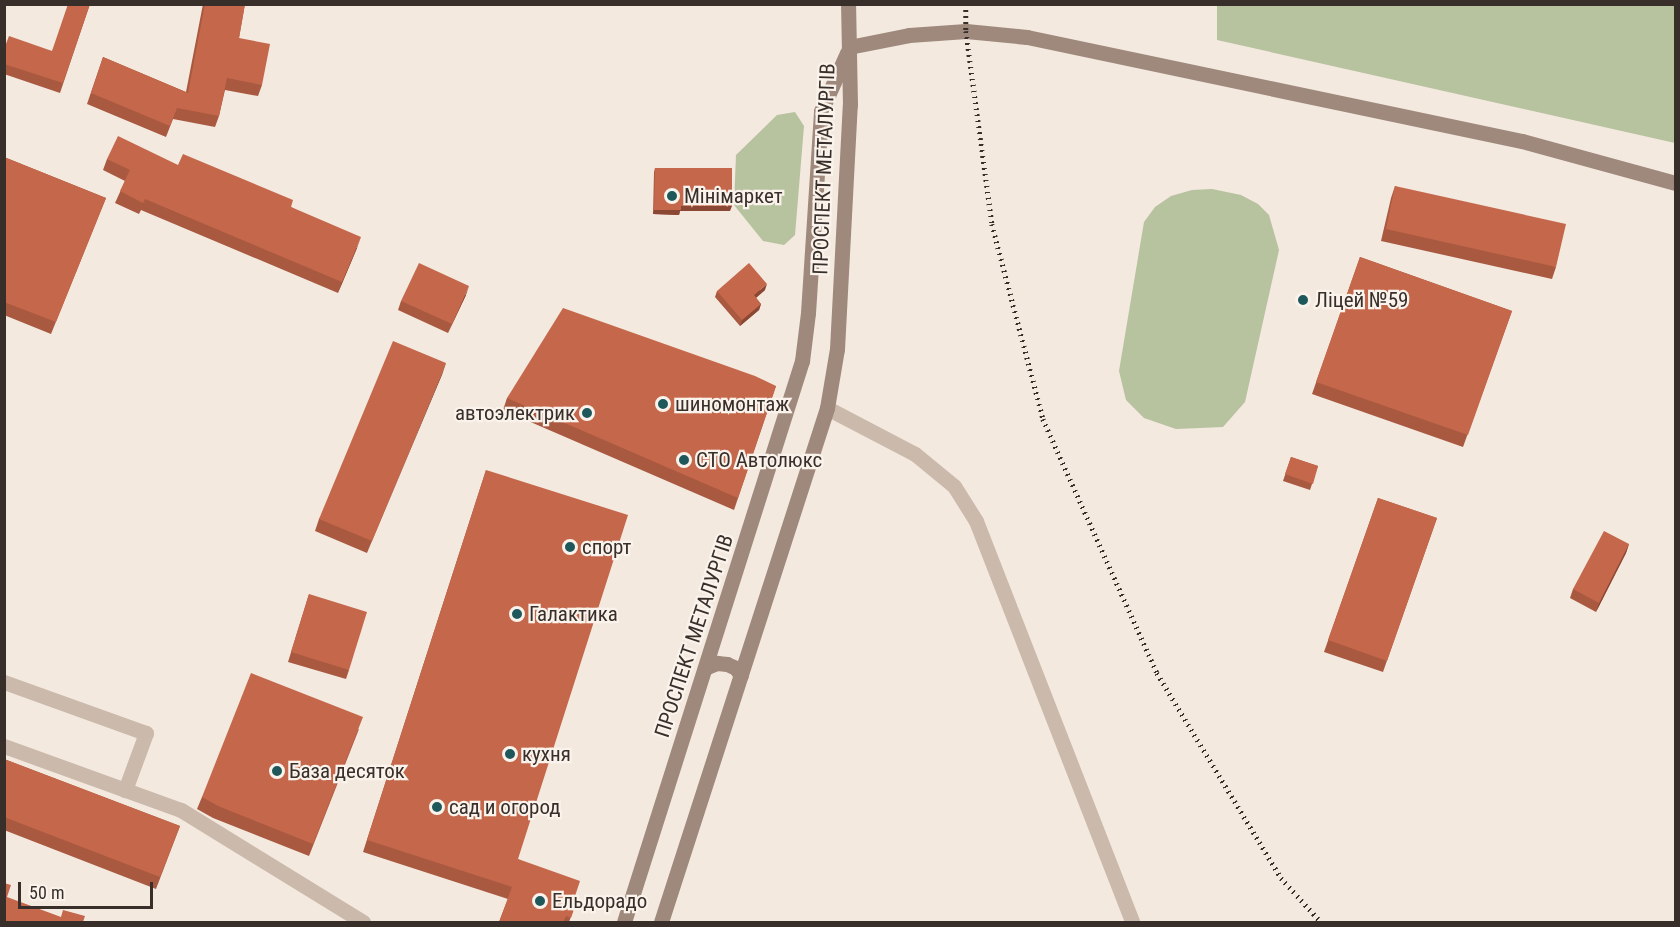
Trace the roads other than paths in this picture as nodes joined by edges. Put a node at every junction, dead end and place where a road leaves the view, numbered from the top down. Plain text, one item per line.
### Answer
1 (848, 4) edge
2 (849, 47) junction
3 (1676, 183) edge
4 (827, 408) junction
5 (706, 667) junction
6 (741, 676) junction
7 (4, 682) edge
8 (4, 746) edge
9 (125, 790) junction
10 (363, 922) edge
11 (624, 922) edge
12 (661, 922) edge
13 (1132, 922) edge

1 - 2 street
2 - 3 street
2 - 4 street, ПРОСПЕКТ МЕТАЛУРГІВ
2 - 5 street, ПРОСПЕКТ МЕТАЛУРГІВ
4 - 6 street, ПРОСПЕКТ МЕТАЛУРГІВ
4 - 13 street
5 - 6 street
5 - 11 street, ПРОСПЕКТ МЕТАЛУРГІВ
6 - 12 street, ПРОСПЕКТ МЕТАЛУРГІВ
7 - 9 street
8 - 9 street
9 - 10 street

